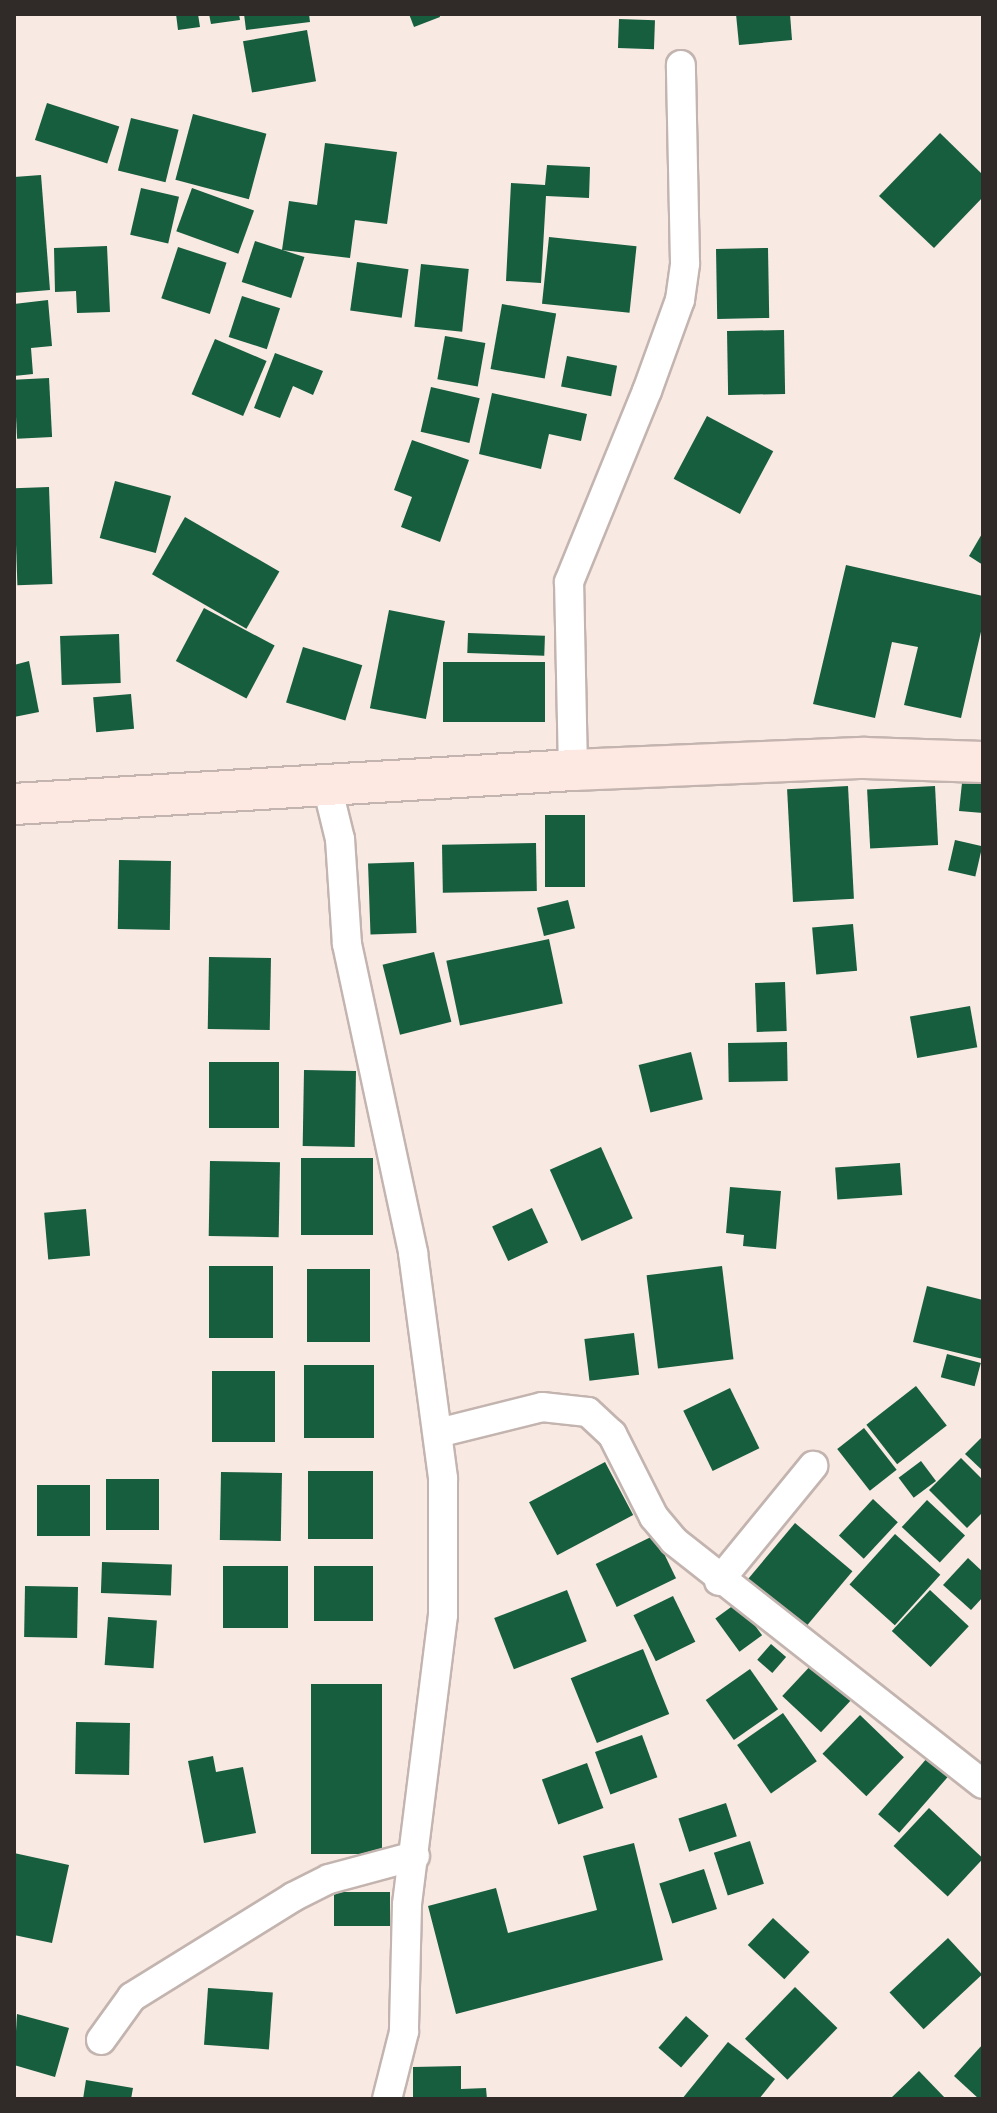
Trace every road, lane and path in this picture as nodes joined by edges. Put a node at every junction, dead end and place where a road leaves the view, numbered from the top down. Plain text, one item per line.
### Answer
1 (681, 65) dead end
2 (983, 762) edge
3 (573, 770) junction
4 (326, 782) junction
5 (14, 804) edge
6 (438, 1433) junction
7 (813, 1466) dead end
8 (719, 1581) junction
9 (983, 1784) edge
10 (415, 1856) junction
11 (101, 2040) dead end
12 (387, 2099) edge

1 - 3 street
2 - 3 main road
3 - 4 main road
4 - 5 main road
4 - 6 street
6 - 8 street
6 - 10 street
7 - 8 street
8 - 9 street
10 - 11 street
10 - 12 street

